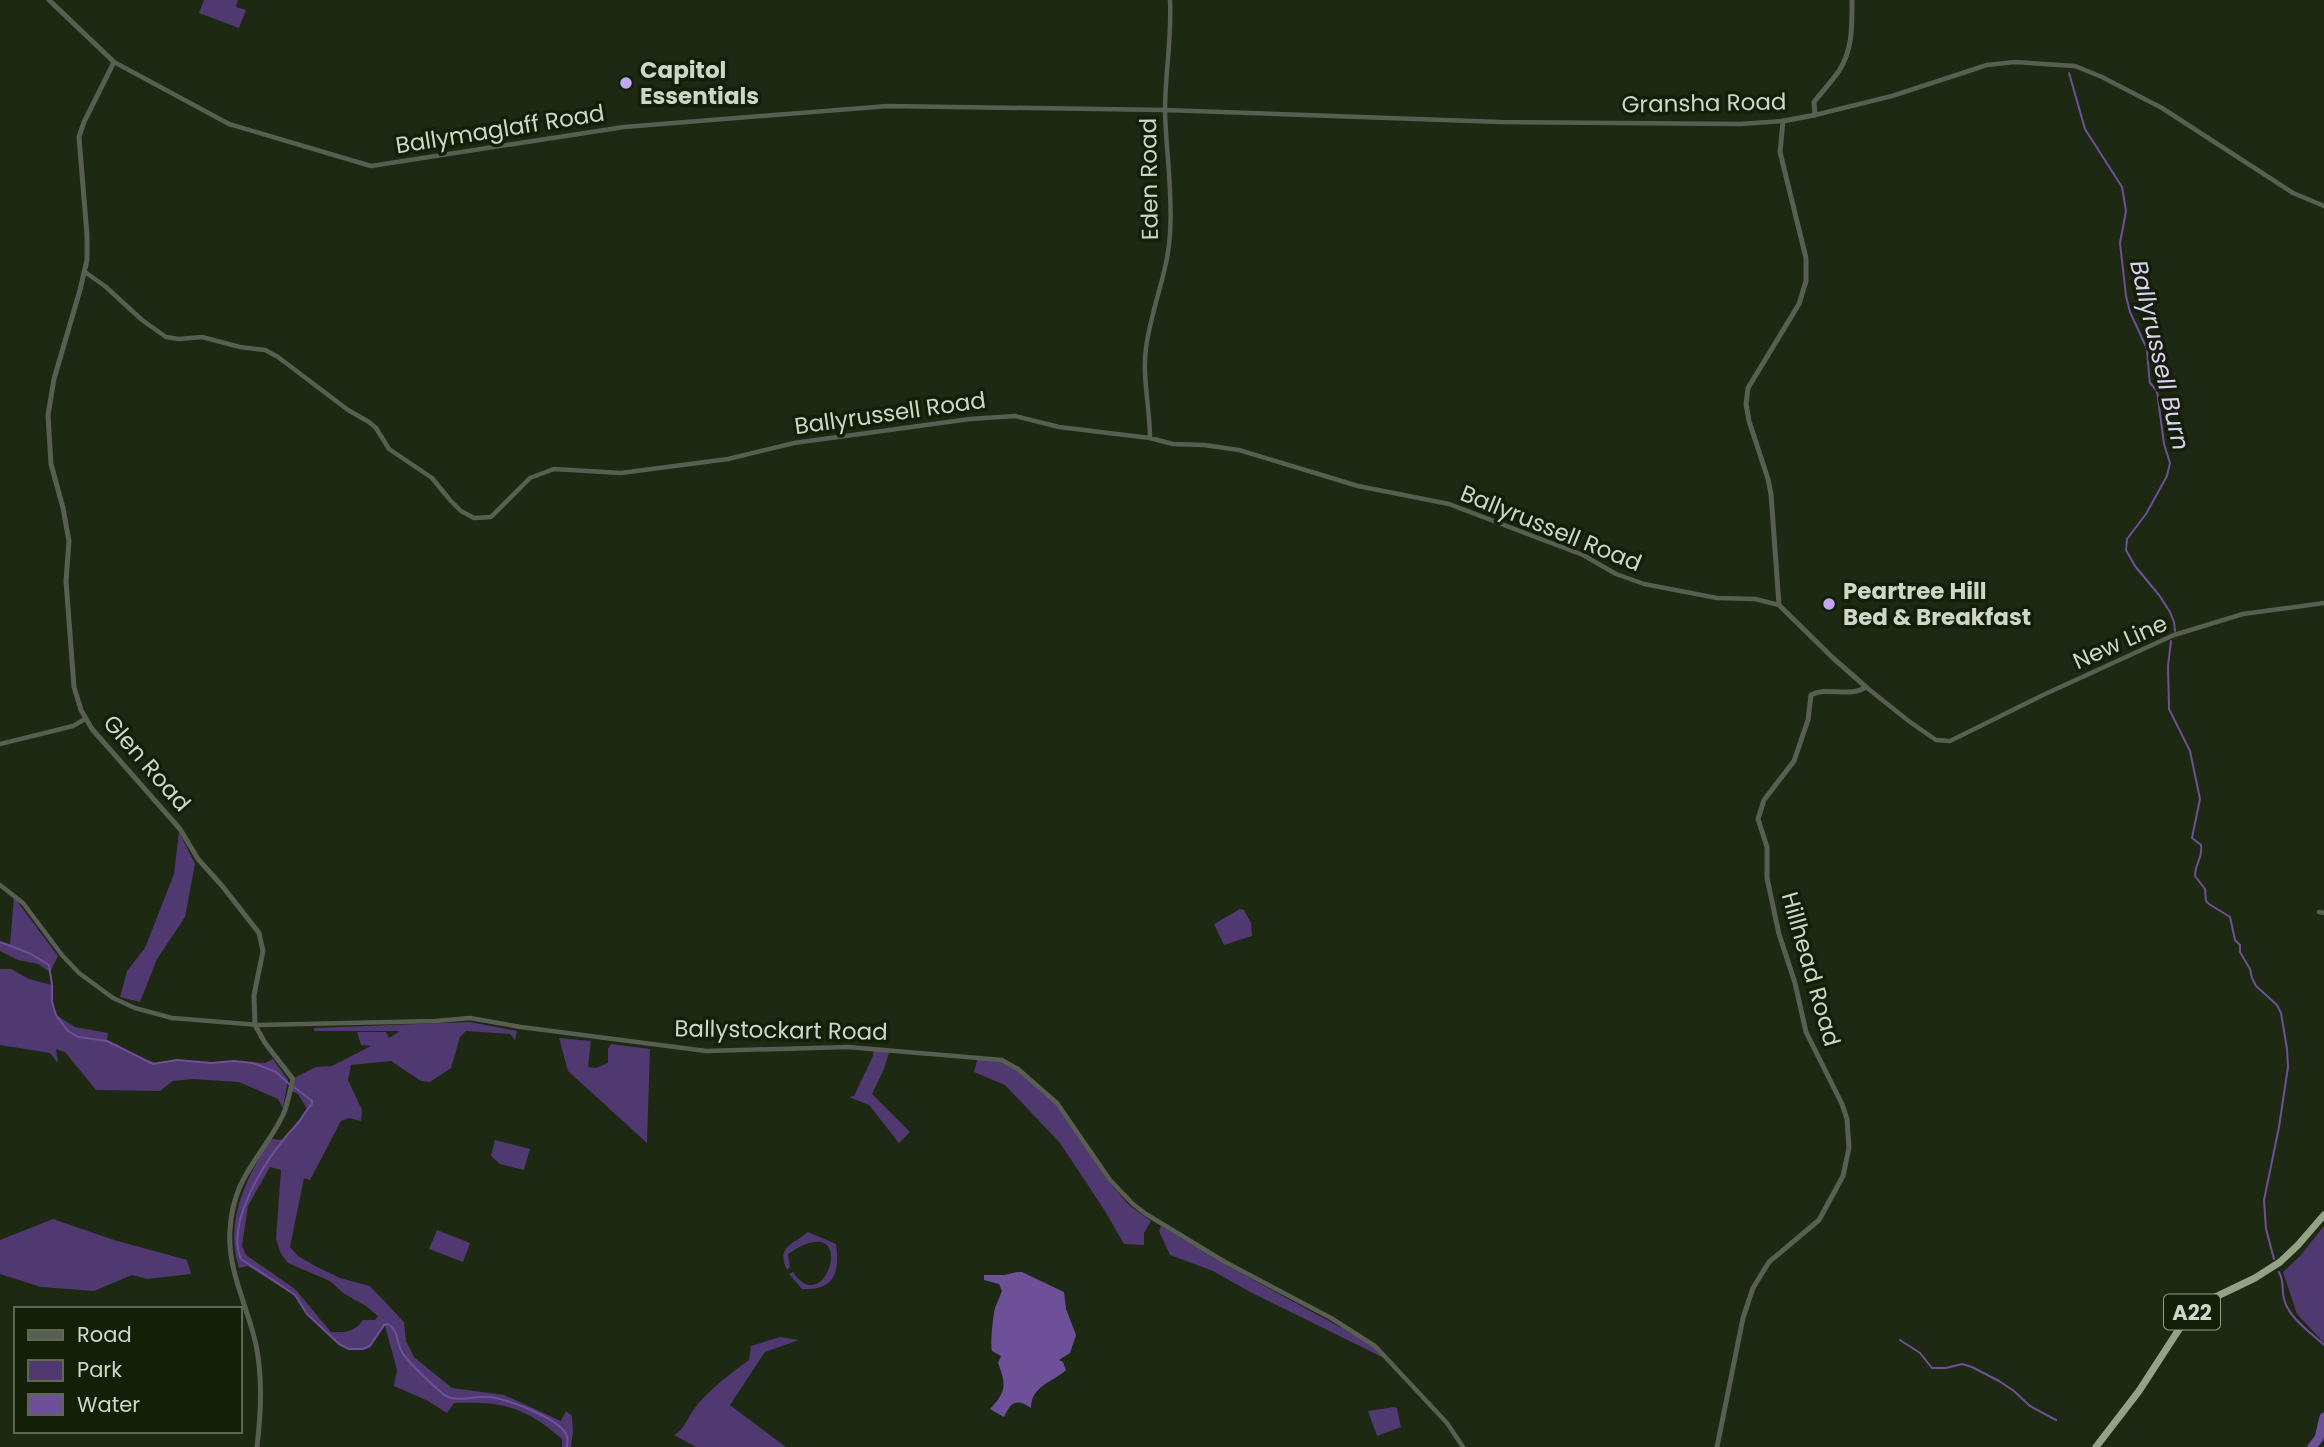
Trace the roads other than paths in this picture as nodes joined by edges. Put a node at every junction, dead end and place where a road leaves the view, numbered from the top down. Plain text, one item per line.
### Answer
1 (49, 0) edge
2 (1170, 0) edge
3 (1852, 0) edge
4 (114, 62) junction
5 (1165, 110) junction
6 (1815, 115) junction
7 (1783, 121) junction
8 (2324, 206) edge
9 (85, 272) junction
10 (1150, 438) junction
11 (2324, 603) edge
12 (1779, 605) junction
13 (1866, 687) junction
14 (85, 719) junction
15 (0, 744) edge
16 (0, 885) edge
17 (255, 1025) junction
18 (2324, 1215) edge
19 (257, 1447) edge
20 (1463, 1447) edge
21 (1717, 1447) edge
22 (2096, 1447) edge

1 - 4 street
2 - 5 street, Eden Road
3 - 6 street
4 - 5 street, Ballymaglaff Road
4 - 9 street, Glen Road
5 - 7 street, Gransha Road
5 - 10 street, Eden Road
6 - 7 street, Gransha Road
6 - 8 street, Gransha Road
7 - 12 street
9 - 10 street, Ballyrussell Road
9 - 14 street, Glen Road
10 - 12 street, Ballyrussell Road
11 - 13 street, New Line
12 - 13 street
13 - 21 street, Hillhead Road
14 - 15 street
14 - 17 street, Glen Road
16 - 17 street, Ballystockart Road
17 - 19 street
17 - 20 street, Ballystockart Road
18 - 22 highway, A22

